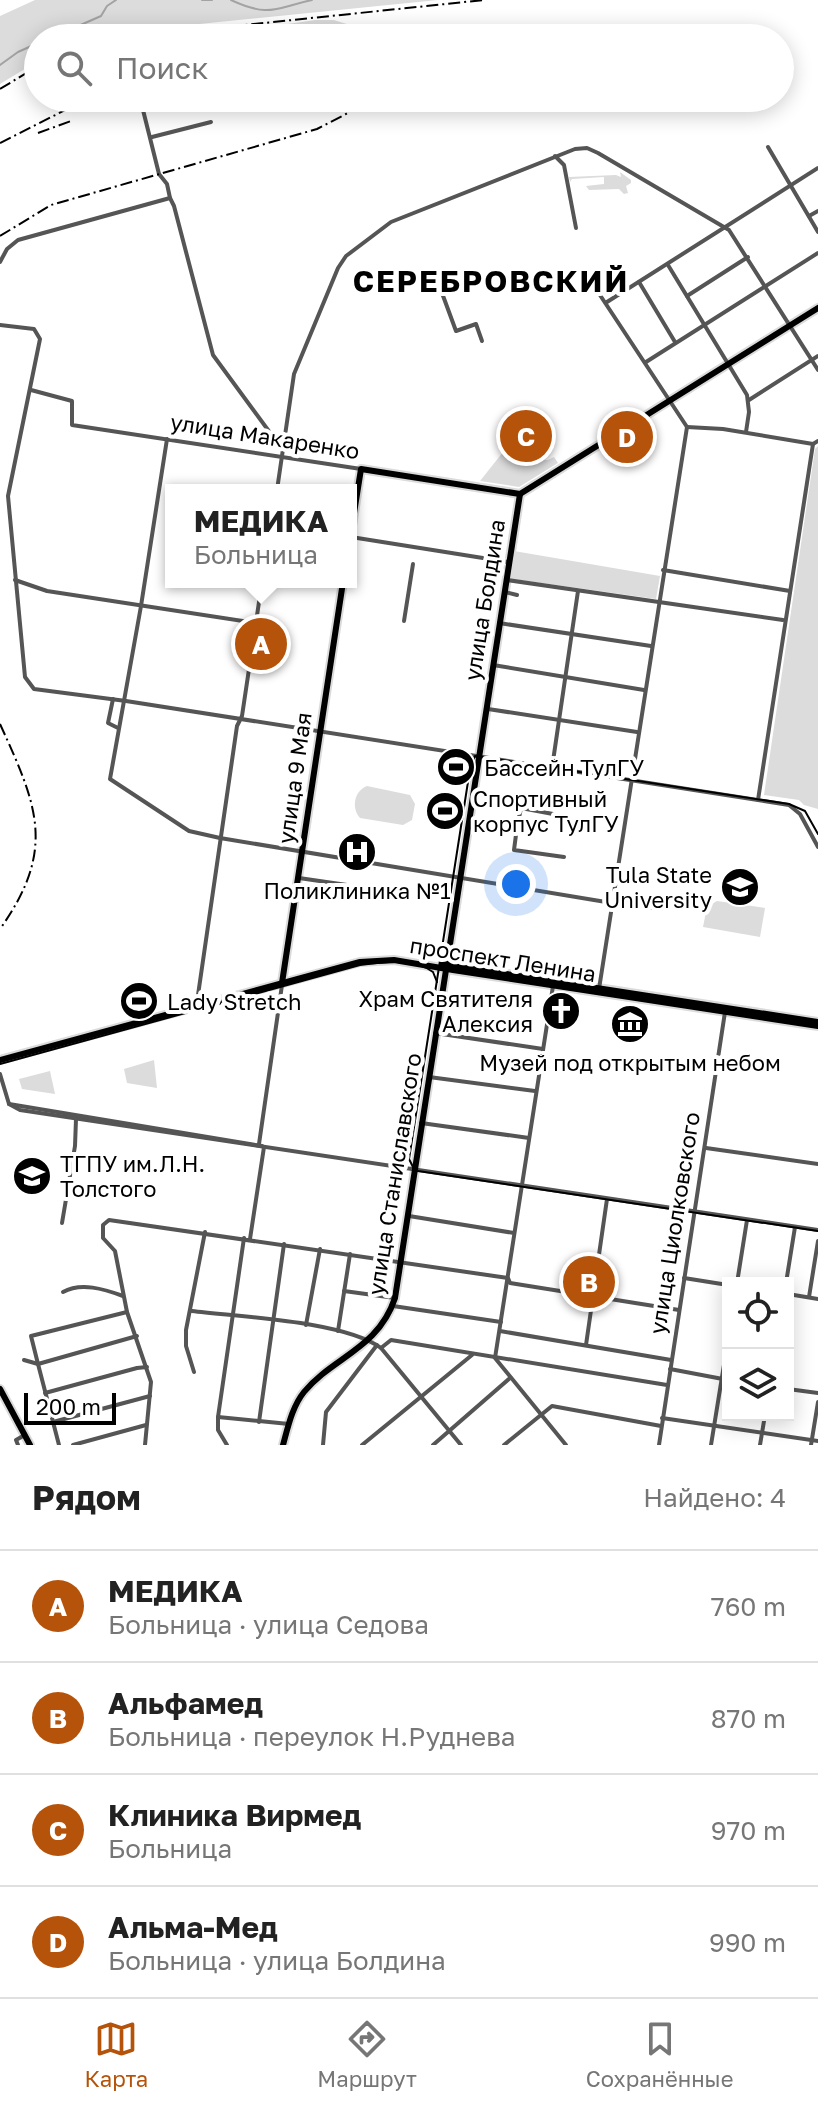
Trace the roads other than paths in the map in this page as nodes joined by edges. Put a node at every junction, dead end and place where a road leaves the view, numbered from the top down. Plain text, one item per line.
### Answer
1 (144, 112) edge
2 (211, 122) dead end
3 (152, 137) junction
4 (768, 147) dead end
5 (555, 156) junction
6 (818, 168) edge
7 (789, 186) junction
8 (170, 198) junction
9 (818, 211) edge
10 (809, 216) junction
11 (726, 226) junction
12 (576, 228) dead end
13 (818, 232) edge
14 (818, 253) edge
15 (748, 257) junction
16 (0, 262) edge
17 (668, 265) junction
18 (639, 282) junction
19 (767, 286) junction
20 (596, 289) dead end
21 (442, 293) dead end
22 (687, 296) junction
23 (607, 302) junction
24 (818, 308) edge
25 (705, 324) junction
26 (0, 325) edge
27 (790, 326) junction
28 (482, 341) dead end
29 (675, 343) junction
30 (818, 356) edge
31 (812, 360) junction
32 (646, 362) junction
33 (728, 365) junction
34 (818, 370) edge
35 (31, 390) junction
36 (671, 401) junction
37 (749, 401) junction
38 (687, 427) junction
39 (746, 432) junction
40 (167, 439) junction
41 (816, 442) edge
42 (283, 454) junction
43 (361, 469) junction
44 (278, 484) edge
45 (520, 494) junction
46 (357, 495) edge
47 (357, 535) edge
48 (508, 562) junction
49 (413, 564) dead end
50 (663, 570) junction
51 (505, 579) junction
52 (14, 580) junction
53 (261, 588) edge
54 (342, 588) edge
55 (503, 591) junction
56 (578, 591) junction
57 (790, 591) junction
58 (517, 595) dead end
59 (658, 601) junction
60 (141, 606) junction
61 (784, 620) junction
62 (404, 621) dead end
63 (256, 623) junction
64 (499, 623) junction
65 (573, 633) junction
66 (651, 646) junction
67 (493, 665) junction
68 (566, 678) junction
69 (644, 690) junction
70 (113, 699) junction
71 (124, 700) junction
72 (485, 709) junction
73 (240, 719) junction
74 (560, 721) junction
75 (118, 728) junction
76 (319, 732) junction
77 (637, 732) junction
78 (478, 756) junction
79 (552, 768) junction
80 (631, 780) junction
81 (758, 800) junction
82 (569, 817) dead end
83 (467, 818) junction
84 (517, 827) junction
85 (220, 838) junction
86 (818, 847) edge
87 (302, 852) junction
88 (564, 857) dead end
89 (299, 878) junction
90 (459, 878) junction
91 (347, 885) dead end
92 (612, 903) junction
93 (664, 909) dead end
94 (445, 966) junction
95 (282, 981) junction
96 (553, 986) junction
97 (599, 991) junction
98 (197, 1002) junction
99 (725, 1010) junction
100 (818, 1024) edge
101 (435, 1033) junction
102 (543, 1049) junction
103 (0, 1058) edge
104 (0, 1074) edge
105 (429, 1077) junction
106 (535, 1091) junction
107 (76, 1117) junction
108 (421, 1123) junction
109 (529, 1138) junction
110 (262, 1145) junction
111 (705, 1148) junction
112 (818, 1164) edge
113 (414, 1169) junction
114 (522, 1187) junction
115 (607, 1199) junction
116 (695, 1212) junction
117 (406, 1216) junction
118 (747, 1220) junction
119 (62, 1223) dead end
120 (795, 1227) junction
121 (818, 1230) edge
122 (205, 1232) junction
123 (516, 1233) junction
124 (247, 1238) junction
125 (818, 1241) edge
126 (284, 1244) junction
127 (320, 1249) junction
128 (350, 1254) junction
129 (400, 1261) junction
130 (738, 1277) edge
131 (787, 1277) edge
132 (508, 1278) junction
133 (684, 1278) junction
134 (722, 1284) edge
135 (344, 1291) junction
136 (63, 1292) dead end
137 (593, 1295) junction
138 (794, 1295) edge
139 (123, 1296) junction
140 (809, 1297) junction
141 (818, 1299) edge
142 (393, 1302) junction
143 (679, 1310) junction
144 (192, 1311) junction
145 (127, 1312) junction
146 (232, 1316) junction
147 (272, 1320) junction
148 (501, 1322) junction
149 (306, 1325) junction
150 (338, 1331) junction
151 (500, 1331) junction
152 (137, 1336) junction
153 (369, 1339) junction
154 (586, 1345) junction
155 (379, 1346) junction
156 (473, 1354) junction
157 (495, 1358) junction
158 (24, 1360) dead end
159 (671, 1360) junction
160 (38, 1364) junction
161 (148, 1367) junction
162 (670, 1369) junction
163 (194, 1372) dead end
164 (510, 1378) junction
165 (722, 1378) edge
166 (667, 1385) junction
167 (0, 1389) edge
168 (794, 1390) edge
169 (45, 1393) junction
170 (722, 1393) edge
171 (818, 1393) edge
172 (150, 1396) junction
173 (420, 1396) junction
174 (818, 1402) edge
175 (4, 1404) edge
176 (540, 1415) junction
177 (218, 1417) junction
178 (662, 1418) junction
179 (764, 1421) edge
180 (53, 1422) junction
181 (259, 1422) junction
182 (289, 1424) junction
183 (146, 1425) junction
184 (661, 1426) junction
185 (715, 1426) junction
186 (450, 1432) junction
187 (762, 1433) junction
188 (23, 1436) junction
189 (814, 1442) edge
190 (18, 1445) edge
191 (30, 1445) edge
192 (59, 1445) edge
193 (73, 1445) edge
194 (145, 1445) edge
195 (227, 1445) edge
196 (283, 1445) edge
197 (323, 1445) edge
198 (362, 1445) edge
199 (433, 1445) edge
200 (461, 1445) edge
201 (504, 1445) edge
202 (566, 1445) edge
203 (659, 1445) edge
204 (711, 1445) edge
205 (760, 1445) edge

1 - 3 street, улица Макаренко
2 - 3 street
3 - 8 street, улица Макаренко
4 - 7 street
5 - 11 street
5 - 12 street
5 - 42 street
6 - 7 street
7 - 10 street
7 - 11 street
8 - 16 street
8 - 42 street, улица Макаренко
9 - 10 street
10 - 13 street
11 - 15 street
11 - 17 street
14 - 19 street
15 - 19 street
15 - 22 street
17 - 18 street
17 - 22 street
18 - 23 street
18 - 29 street
19 - 25 street
19 - 27 street
20 - 23 street
21 - 28 street
22 - 25 street
23 - 32 street
24 - 27 main road, улица Болдина
25 - 29 street
25 - 33 street
26 - 35 street
27 - 31 street
27 - 33 main road, улица Болдина
29 - 32 street
30 - 31 street
31 - 34 street
31 - 37 street
32 - 36 street
33 - 36 main road, улица Болдина
33 - 37 street
35 - 40 street, улица Макаренко
35 - 52 street
36 - 38 street
36 - 45 main road, улица Болдина
37 - 39 street
38 - 39 street
38 - 50 street
39 - 41 street
40 - 42 street, улица Макаренко
40 - 60 street
41 - 57 street
42 - 43 street, улица Макаренко
42 - 44 street
43 - 45 main road, улица Макаренко
43 - 46 main road
45 - 48 main road, улица Болдина
47 - 48 street
48 - 51 main road, улица Болдина
49 - 62 street
50 - 57 street
50 - 59 street
51 - 55 main road, улица Болдина
51 - 56 street
52 - 60 street
52 - 70 street
53 - 63 street
54 - 76 main road, улица 9 Мая
55 - 58 street
55 - 64 main road, улица Болдина
56 - 59 street
56 - 65 street
57 - 61 street
59 - 61 street
59 - 66 street
60 - 63 street
60 - 71 street
61 - 81 street
63 - 73 street
64 - 65 street
64 - 67 main road, улица Болдина
65 - 66 street
65 - 68 street
66 - 69 street
67 - 68 street
67 - 72 main road, улица Болдина
68 - 69 street
68 - 74 street
69 - 77 street
70 - 71 street
70 - 75 street
71 - 73 street
71 - 75 street
72 - 74 street
72 - 78 main road, улица Болдина
73 - 76 street
73 - 85 street
74 - 77 street
74 - 79 street
75 - 85 street
76 - 78 street
76 - 87 main road, улица 9 Мая
77 - 80 street
78 - 79 street
78 - 83 main road, улица Болдина
79 - 80 street
80 - 81 street
80 - 92 street
81 - 86 street
82 - 84 street
83 - 84 street
83 - 90 main road, улица Болдина
84 - 88 street
85 - 87 street
85 - 98 street
87 - 89 main road, улица 9 Мая
87 - 90 street
89 - 91 street
89 - 95 main road, улица 9 Мая
90 - 92 street
90 - 94 main road, улица Болдина
92 - 93 street
92 - 97 street
94 - 95 main road, проспект Ленина
94 - 95 main road, проспект Ленина
94 - 96 main road, проспект Ленина
94 - 97 main road, проспект Ленина
94 - 101 main road, улица Станиславского
95 - 98 main road, проспект Ленина
95 - 103 main road, проспект Ленина
95 - 110 street
96 - 97 main road, проспект Ленина
96 - 102 street
97 - 99 main road, проспект Ленина
98 - 103 main road, проспект Ленина
99 - 100 main road, проспект Ленина
99 - 111 street, улица Циолковского
101 - 102 street
101 - 105 main road, улица Станиславского
102 - 106 street
104 - 107 street
105 - 106 street
105 - 108 main road, улица Станиславского
106 - 109 street
107 - 110 street
107 - 119 street
108 - 109 street
108 - 113 main road, улица Станиславского
109 - 114 street
110 - 113 street
110 - 124 street
111 - 112 street
111 - 116 street, улица Циолковского
113 - 114 street
113 - 117 main road, улица Станиславского
114 - 115 street
114 - 123 street
115 - 116 street
115 - 137 street
116 - 118 street
116 - 133 street, улица Циолковского
117 - 123 street
117 - 129 main road, улица Станиславского
118 - 120 street
118 - 130 street
120 - 121 street
120 - 131 street
122 - 124 street
122 - 139 street
122 - 144 street
123 - 132 street
124 - 126 street
124 - 146 street
125 - 140 street
126 - 127 street
126 - 147 street
127 - 128 street
127 - 149 street
128 - 129 street
128 - 135 street
129 - 132 street
129 - 142 main road, улица Станиславского
132 - 137 street
132 - 148 street
133 - 134 street
133 - 143 street, улица Циолковского
135 - 142 street
135 - 150 street
136 - 139 street
137 - 143 street
137 - 154 street
138 - 140 street
139 - 145 street
140 - 141 street
142 - 148 street
142 - 153 main road, улица Станиславского
143 - 159 street, улица Циолковского
144 - 146 street
144 - 163 street
145 - 152 street
145 - 160 street
146 - 147 street
146 - 177 street
147 - 149 street
147 - 181 street
148 - 151 street
149 - 150 street
150 - 153 street
151 - 154 street
151 - 157 street
152 - 160 street
152 - 161 street
153 - 155 street
153 - 182 main road, улица Станиславского
154 - 159 street
155 - 156 street
155 - 173 street
155 - 197 street
156 - 157 street
156 - 173 street
157 - 164 street
157 - 166 street
158 - 160 street
159 - 162 street, улица Циолковского
160 - 169 street
161 - 169 street
161 - 172 street
162 - 165 street
162 - 166 street, улица Циолковского
164 - 176 street
164 - 186 street
166 - 178 street, улица Циолковского
167 - 175 main road
168 - 171 street
169 - 180 street
170 - 185 street
172 - 180 street
172 - 183 street
173 - 186 street
173 - 198 street
174 - 189 street
175 - 188 main road
176 - 184 street
176 - 201 street
176 - 202 street
177 - 181 street
177 - 195 street
178 - 184 street, улица Циолковского
178 - 185 street
179 - 187 street
180 - 192 street
181 - 182 street
182 - 196 main road, улица Станиславского
183 - 193 street
183 - 194 street
184 - 203 street, улица Циолковского
185 - 187 street
185 - 204 street
186 - 199 street
186 - 200 street
187 - 189 street
187 - 205 street
188 - 190 street
188 - 191 main road

